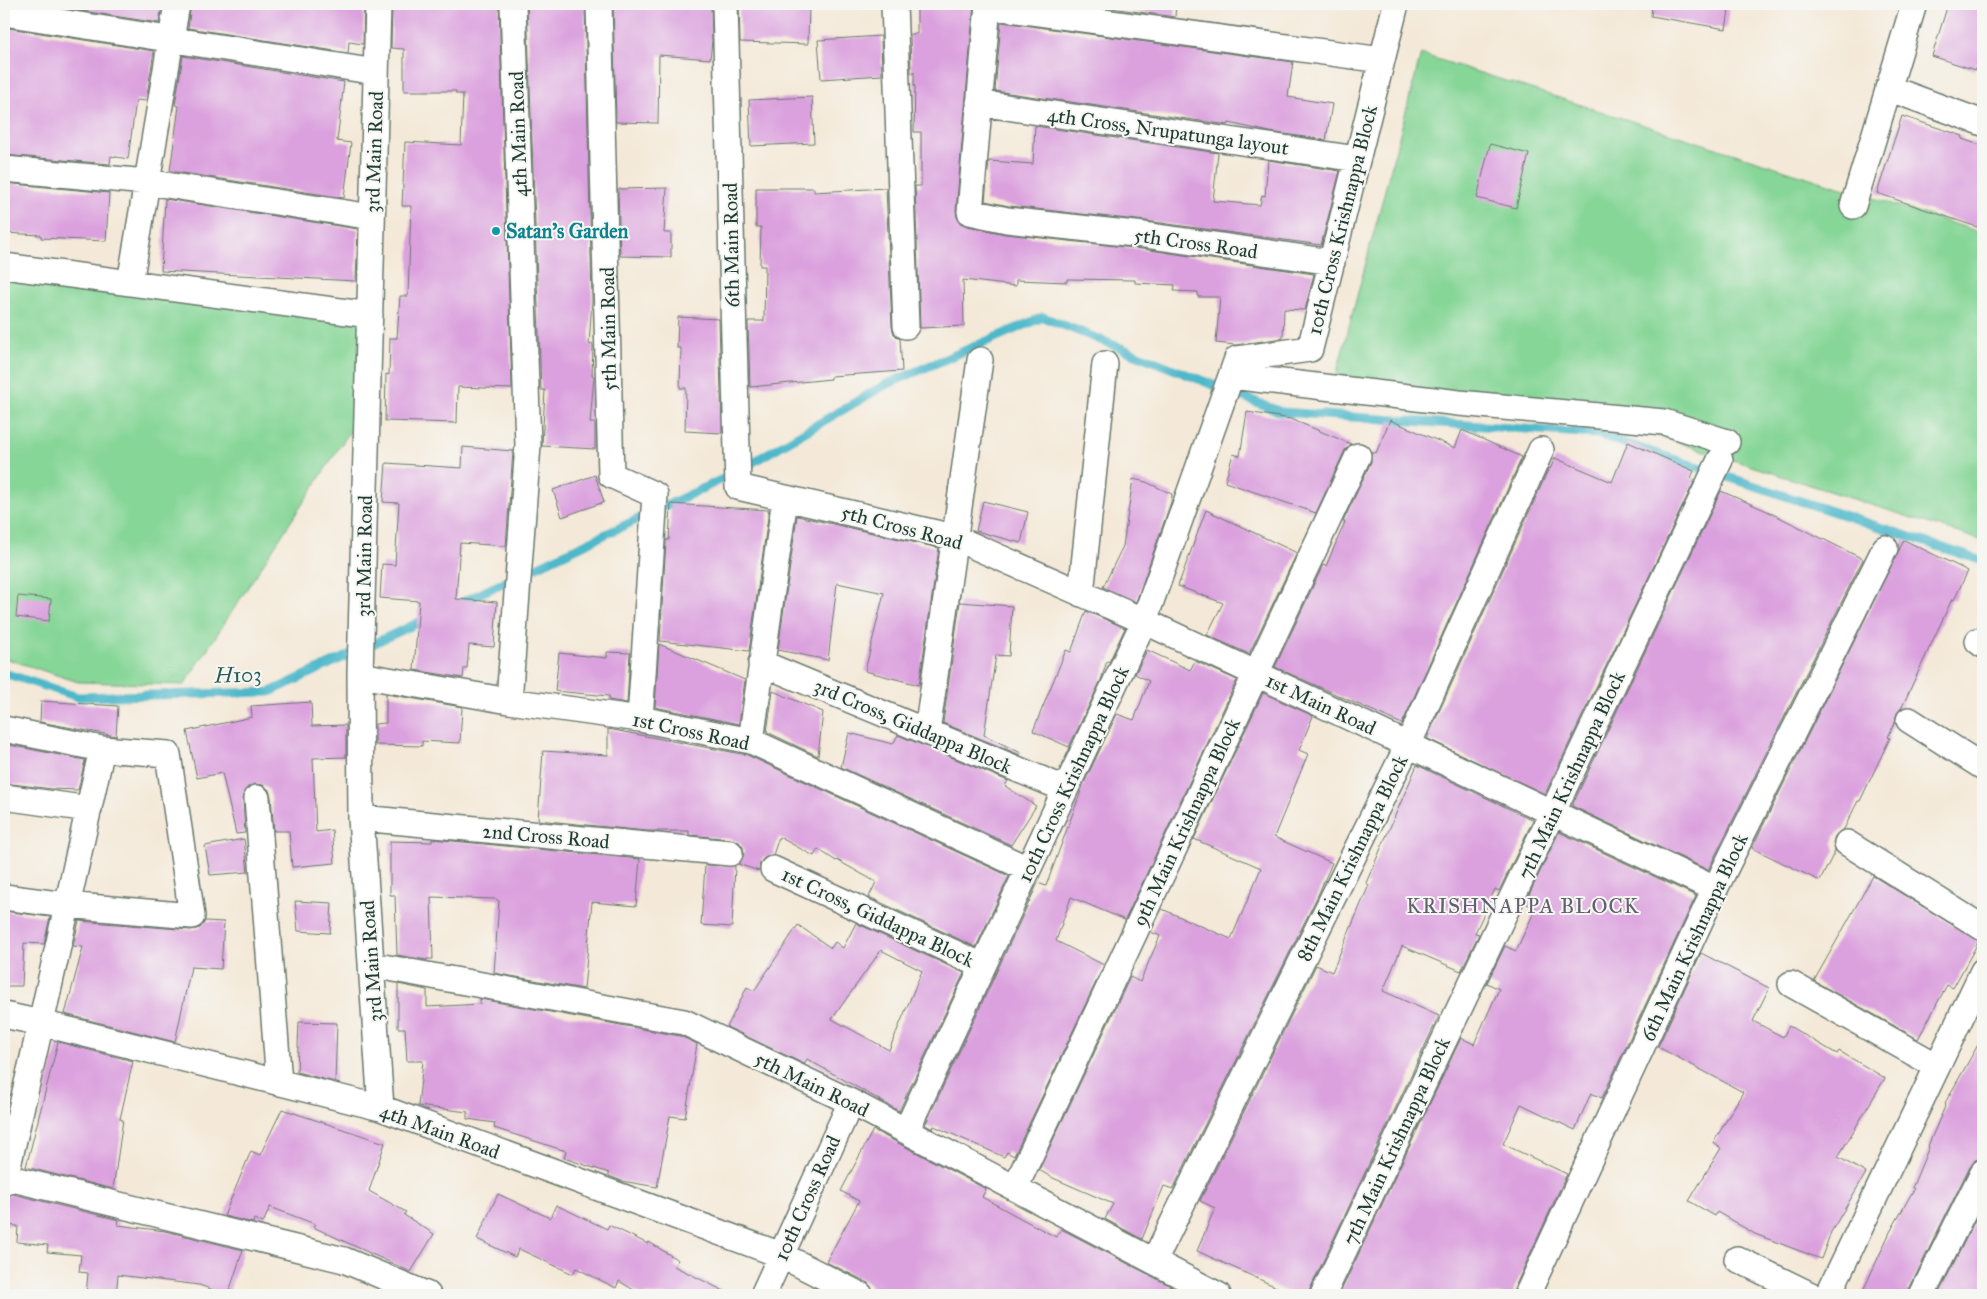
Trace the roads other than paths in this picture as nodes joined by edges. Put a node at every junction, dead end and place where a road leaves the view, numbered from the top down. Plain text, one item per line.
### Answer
1 (177, 4) edge
2 (378, 4) edge
3 (513, 4) edge
4 (600, 4) edge
5 (725, 4) edge
6 (894, 4) edge
7 (1396, 4) edge
8 (1914, 4) edge
9 (988, 5) edge
10 (4, 13) edge
11 (170, 40) junction
12 (1382, 60) junction
13 (376, 72) junction
14 (1888, 88) junction
15 (979, 103) junction
16 (1983, 122) edge
17 (1357, 159) junction
18 (4, 169) edge
19 (147, 182) junction
20 (1853, 206) dead end
21 (372, 217) junction
22 (1332, 262) junction
23 (4, 266) edge
24 (130, 283) junction
25 (370, 315) junction
26 (906, 326) dead end
27 (980, 360) dead end
28 (1105, 364) dead end
29 (1231, 376) junction
30 (1541, 450) dead end
31 (1358, 456) dead end
32 (738, 487) joint
33 (785, 498) junction
34 (953, 537) junction
35 (1885, 548) dead end
36 (1081, 594) junction
37 (1144, 621) junction
38 (762, 663) junction
39 (360, 670) junction
40 (1256, 674) junction
41 (509, 701) junction
42 (640, 719) junction
43 (1909, 720) dead end
44 (4, 729) edge
45 (927, 732) junction
46 (751, 741) junction
47 (1408, 745) junction
48 (102, 749) junction
49 (1983, 767) edge
50 (1066, 789) junction
51 (4, 797) edge
52 (258, 798) dead end
53 (89, 809) junction
54 (1553, 813) junction
55 (361, 818) junction
56 (1846, 843) dead end
57 (730, 853) dead end
58 (773, 868) dead end
59 (1028, 869) junction
60 (1716, 889) junction
61 (4, 897) edge
62 (66, 905) junction
63 (1983, 928) edge
64 (372, 965) junction
65 (983, 966) junction
66 (1983, 971) edge
67 (1791, 984) dead end
68 (4, 1015) edge
69 (42, 1022) junction
70 (1937, 1066) junction
71 (280, 1083) junction
72 (851, 1102) junction
73 (381, 1108) junction
74 (906, 1131) junction
75 (4, 1180) edge
76 (1981, 1182) edge
77 (1015, 1188) junction
78 (782, 1255) junction
79 (1737, 1259) dead end
80 (1154, 1261) junction
81 (428, 1295) edge
82 (763, 1295) edge
83 (860, 1295) edge
84 (1218, 1295) edge
85 (1323, 1295) edge
86 (1527, 1295) edge
87 (1811, 1295) edge
88 (1828, 1295) edge
89 (1922, 1295) edge

1 - 11 street
2 - 13 street, 3rd Main Road
3 - 41 street, 4th Main Road
4 - 42 street, 5th Main Road
5 - 32 street, 6th Main Road
6 - 26 street
7 - 12 street, 10th Cross Krishnappa Block
8 - 14 street
9 - 12 street
9 - 15 street
10 - 11 street
11 - 13 street
11 - 19 street
12 - 17 street, 10th Cross Krishnappa Block
13 - 21 street, 3rd Main Road
14 - 16 street
14 - 20 street
15 - 17 street, 4th Cross, Nrupatunga layout
15 - 22 street, 5th Cross Road
17 - 22 street, 10th Cross Krishnappa Block
18 - 19 street
19 - 21 street
19 - 24 street
21 - 25 street, 3rd Main Road
22 - 29 street, 10th Cross Krishnappa Block
23 - 24 street
24 - 25 street
25 - 39 street, 3rd Main Road
27 - 34 street
28 - 36 street
29 - 37 street, 10th Cross Krishnappa Block
29 - 54 street, 7th Main Krishnappa Block
30 - 47 street, 8th Main Krishnappa Block
31 - 40 street, 9th Main Krishnappa Block
32 - 33 street, 5th Cross Road
33 - 34 street, 5th Cross Road
33 - 38 street
34 - 36 street, 5th Cross Road
34 - 45 street
35 - 60 street, 6th Main Krishnappa Block
36 - 37 street, 5th Cross Road
37 - 40 street, 1st Main Road
37 - 50 street, 10th Cross Krishnappa Block
38 - 45 street, 3rd Cross, Giddappa Block
38 - 46 street
39 - 41 street, 1st Cross Road
39 - 55 street, 3rd Main Road
40 - 47 street, 1st Main Road
40 - 77 street, 9th Main Krishnappa Block
41 - 42 street, 1st Cross Road
42 - 46 street, 1st Cross Road
43 - 49 street
44 - 48 street
45 - 50 street, 3rd Cross, Giddappa Block
46 - 59 street, 1st Cross Road
47 - 54 street, 1st Main Road
47 - 80 street, 8th Main Krishnappa Block
48 - 53 street
48 - 62 street
50 - 59 street, 10th Cross Krishnappa Block
51 - 53 street
52 - 71 street
53 - 62 street
54 - 60 street, 1st Main Road
54 - 85 street, 7th Main Krishnappa Block
55 - 57 street, 2nd Cross Road
55 - 64 street, 3rd Main Road
56 - 63 street
58 - 65 street, 1st Cross, Giddappa Block
59 - 65 street, 10th Cross Krishnappa Block
60 - 86 street, 6th Main Krishnappa Block
61 - 62 street
62 - 69 street
64 - 72 street, 5th Main Road
64 - 73 street, 3rd Main Road
65 - 74 street, 10th Cross Krishnappa Block
66 - 70 street
67 - 70 street
68 - 69 street, 4th Main Road
69 - 71 street, 4th Main Road
69 - 75 street
70 - 88 street
71 - 73 street, 4th Main Road
72 - 74 street, 5th Main Road
72 - 78 street, 10th Cross Road
73 - 78 street, 4th Main Road
74 - 77 street, 5th Main Road
75 - 81 street
76 - 89 street
77 - 80 street, 5th Main Road
78 - 82 street, 10th Cross Road
78 - 83 street, 4th Main Road
79 - 87 street
80 - 84 street, 5th Main Road

